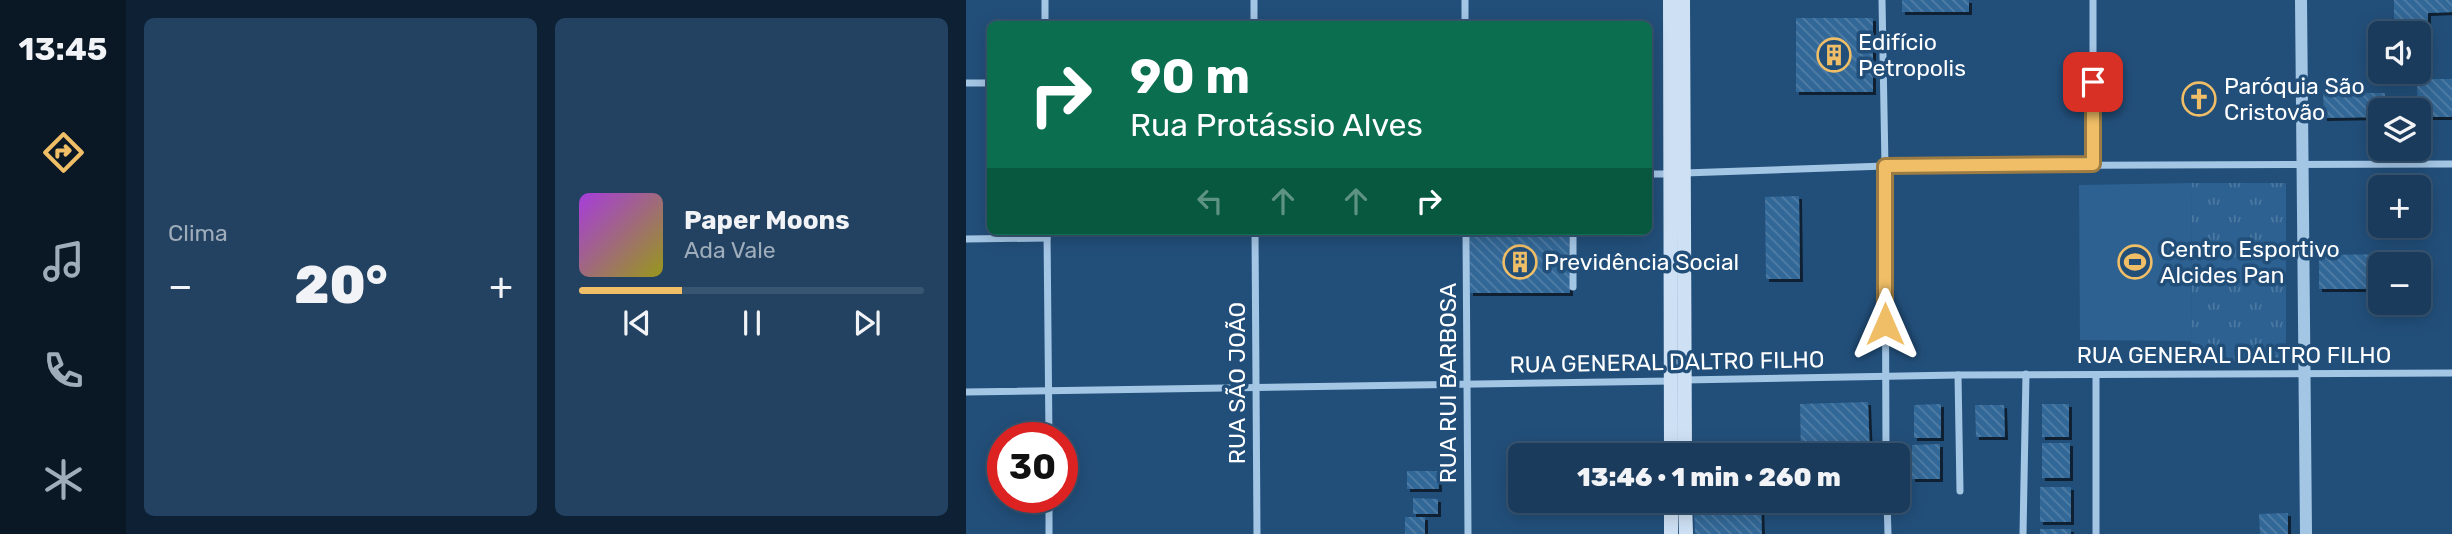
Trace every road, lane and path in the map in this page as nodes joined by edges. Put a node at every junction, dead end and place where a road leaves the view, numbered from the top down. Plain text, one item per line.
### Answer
1 (1045, 0) edge
2 (1254, 0) edge
3 (1465, 0) edge
4 (1670, 0) edge
5 (1684, 0) edge
6 (1882, 0) edge
7 (2092, 0) edge
8 (2301, 0) edge
9 (1045, 21) edge
10 (1254, 21) edge
11 (1465, 21) edge
12 (966, 83) edge
13 (987, 83) edge
14 (2093, 164) junction
15 (2302, 164) junction
16 (2452, 164) edge
17 (1885, 166) junction
18 (1652, 174) edge
19 (1676, 174) junction
20 (1031, 235) edge
21 (1047, 235) edge
22 (1255, 235) edge
23 (1466, 235) edge
24 (1573, 235) edge
25 (966, 239) edge
26 (1573, 287) dead end
27 (2452, 373) edge
28 (1958, 374) junction
29 (2026, 374) junction
30 (2305, 374) junction
31 (2096, 375) junction
32 (1885, 377) junction
33 (1677, 380) junction
34 (1467, 385) junction
35 (1256, 388) junction
36 (1048, 390) junction
37 (966, 392) edge
38 (1049, 422) edge
39 (1672, 443) edge
40 (1684, 443) edge
41 (1886, 443) edge
42 (1959, 491) dead end
43 (1049, 513) edge
44 (1671, 513) edge
45 (1685, 513) edge
46 (1887, 513) edge
47 (1049, 534) edge
48 (1257, 534) edge
49 (1468, 534) edge
50 (1671, 534) edge
51 (1686, 534) edge
52 (1888, 534) edge
53 (2023, 534) edge
54 (2095, 534) edge
55 (2306, 534) edge

1 - 9 street
2 - 10 street
3 - 11 street
4 - 19 main road
5 - 19 main road
6 - 17 street
7 - 14 street
8 - 15 street
12 - 13 street
14 - 15 street
14 - 17 street
15 - 16 street
15 - 30 street
17 - 19 street
17 - 32 street
18 - 19 street
19 - 33 main road
20 - 25 street
21 - 36 street
22 - 35 street, RUA SÃO JOÃO
23 - 34 street, RUA RUI BARBOSA
24 - 26 street
27 - 30 street, RUA GENERAL DALTRO FILHO
28 - 29 street, RUA GENERAL DALTRO FILHO
28 - 32 street, RUA GENERAL DALTRO FILHO
28 - 42 street
29 - 31 street, RUA GENERAL DALTRO FILHO
29 - 53 street
30 - 31 street, RUA GENERAL DALTRO FILHO
30 - 55 street
31 - 54 street
32 - 33 street, RUA GENERAL DALTRO FILHO
32 - 41 street
33 - 34 street, RUA GENERAL DALTRO FILHO
33 - 39 main road
33 - 40 main road
34 - 35 street, RUA GENERAL DALTRO FILHO
34 - 49 street, RUA RUI BARBOSA
35 - 36 street, RUA GENERAL DALTRO FILHO
35 - 48 street, RUA SÃO JOÃO
36 - 37 street, RUA GENERAL DALTRO FILHO
36 - 38 street
43 - 47 street
44 - 50 main road
45 - 51 main road
46 - 52 street

